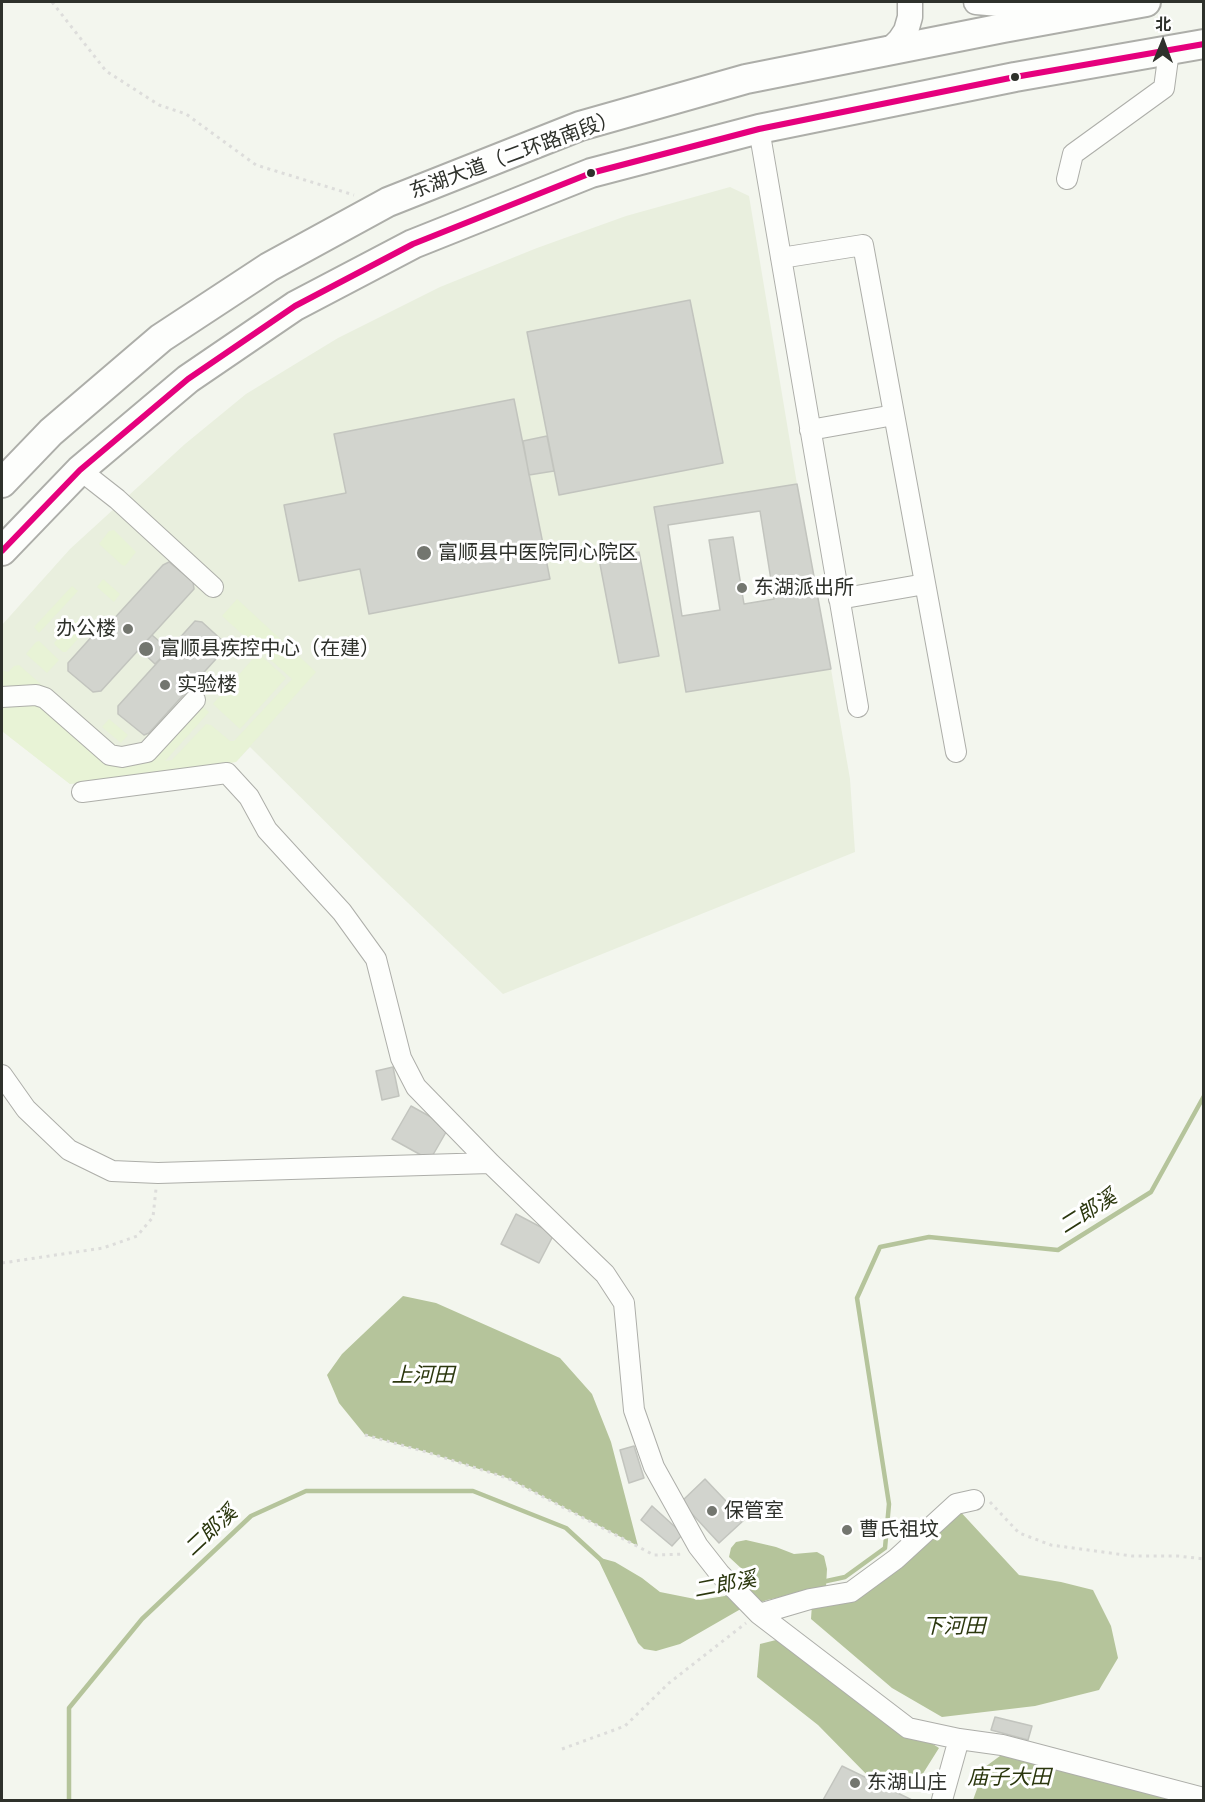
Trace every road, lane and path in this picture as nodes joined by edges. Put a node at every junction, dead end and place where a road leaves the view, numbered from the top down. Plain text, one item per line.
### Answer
1 (52, 2) edge
2 (910, 2) edge
3 (976, 2) edge
4 (1146, 2) edge
5 (1108, 8) junction
6 (1203, 45) edge
7 (1169, 51) junction
8 (881, 52) junction
9 (759, 129) junction
10 (1067, 179) dead end
11 (388, 202) junction
12 (781, 258) junction
13 (894, 415) junction
14 (810, 430) junction
15 (80, 470) junction
16 (2, 483) edge
17 (2, 552) edge
18 (925, 584) junction
19 (213, 586) dead end
20 (839, 600) junction
21 (2, 697) edge
22 (195, 700) dead end
23 (858, 707) dead end
24 (956, 752) dead end
25 (82, 792) dead end
26 (2, 1075) edge
27 (490, 1163) junction
28 (158, 1173) junction
29 (2, 1263) edge
30 (365, 1435) dead end
31 (974, 1500) joint
32 (698, 1546) junction
33 (1203, 1559) edge
34 (759, 1614) junction
35 (959, 1739) junction
36 (561, 1749) dead end
37 (1203, 1798) edge
38 (942, 1800) edge

1 - 11 path
2 - 8 main road
3 - 5 main road
4 - 5 highway, 东湖大道（二环路南段）
5 - 8 highway, 东湖大道（二环路南段）
6 - 7 highway
7 - 9 highway
7 - 10 street
8 - 11 highway, 东湖大道（二环路南段）
9 - 12 street
9 - 15 highway
11 - 16 highway, 东湖大道（二环路南段）
12 - 13 street
12 - 14 street
13 - 14 street
13 - 18 street
14 - 20 street
15 - 17 highway
15 - 19 street
18 - 20 street
18 - 24 street
20 - 23 street
21 - 22 street
25 - 27 street
26 - 28 street
27 - 28 street
27 - 32 street
28 - 29 path
30 - 32 path
31 - 33 path
31 - 34 street
32 - 34 street
34 - 35 street
34 - 36 path
35 - 37 street
35 - 38 street

